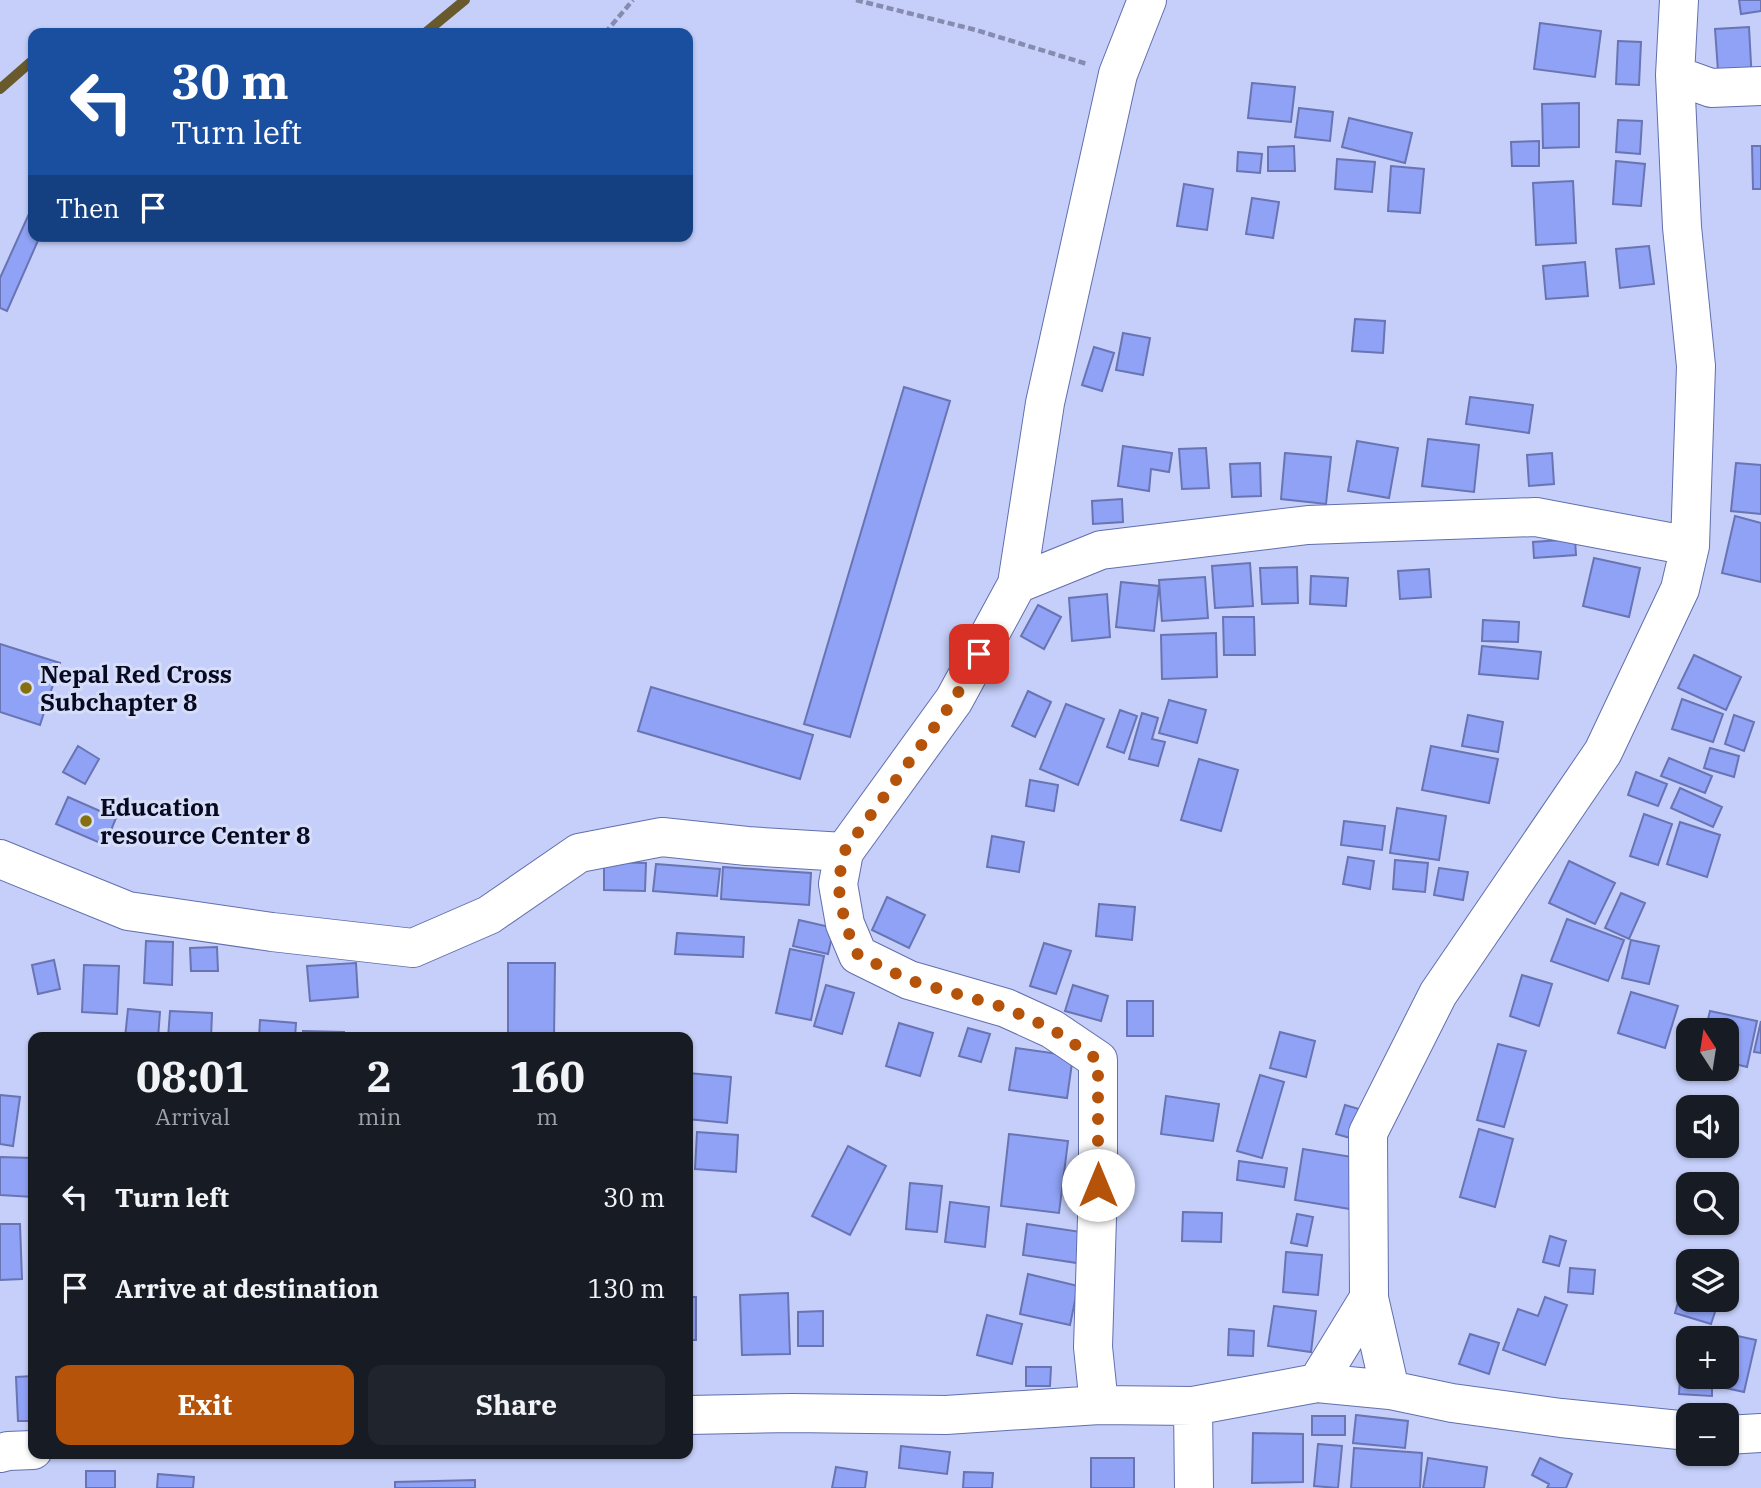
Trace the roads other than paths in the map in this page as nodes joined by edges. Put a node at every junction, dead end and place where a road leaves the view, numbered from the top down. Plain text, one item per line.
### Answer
1 (1147, 0) edge
2 (1679, 0) edge
3 (1675, 75) junction
4 (1761, 86) edge
5 (1690, 546) junction
6 (1017, 584) junction
7 (844, 852) junction
8 (0, 859) edge
9 (1369, 1298) junction
10 (1317, 1383) junction
11 (1390, 1390) junction
12 (1099, 1405) junction
13 (1193, 1406) junction
14 (693, 1415) edge
15 (1676, 1430) edge
16 (1761, 1433) edge
17 (1739, 1435) edge
18 (28, 1450) edge
19 (0, 1453) edge
20 (1195, 1488) edge

1 - 6 street
2 - 3 street
3 - 4 street
3 - 5 street
5 - 6 street
5 - 9 street
6 - 7 street
7 - 8 street
7 - 12 street
9 - 10 street
9 - 11 street
10 - 11 street
10 - 13 street
11 - 15 street
12 - 13 street
12 - 14 street
13 - 20 street
16 - 17 street
18 - 19 street

